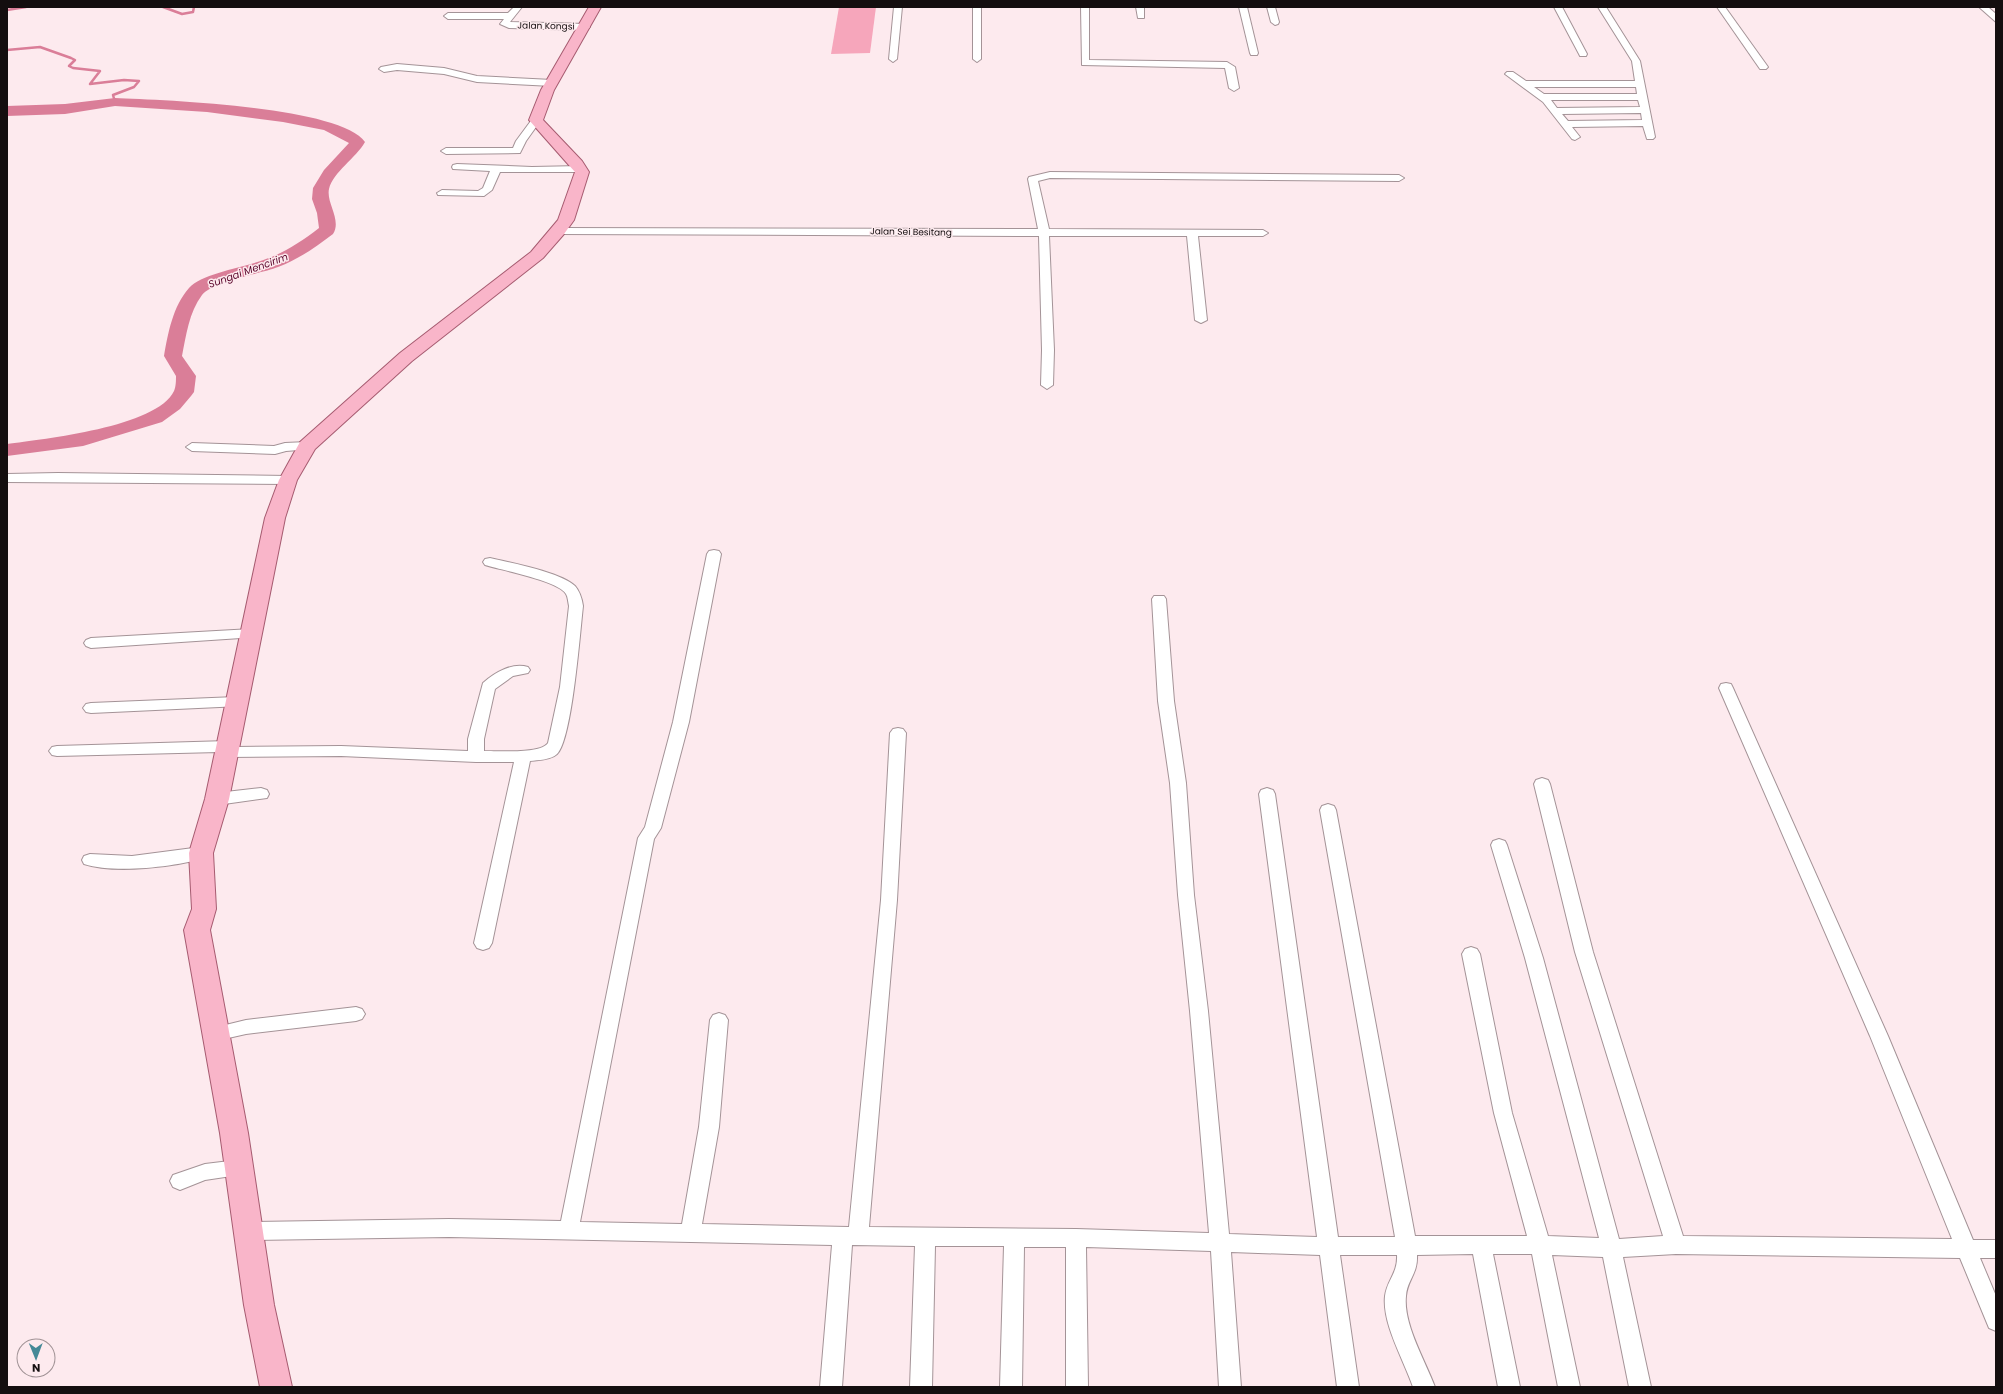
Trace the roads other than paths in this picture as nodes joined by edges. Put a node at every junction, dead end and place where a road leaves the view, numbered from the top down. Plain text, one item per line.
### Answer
1 (518, 7) edge
2 (595, 7) edge
3 (898, 7) edge
4 (977, 7) edge
5 (1085, 7) edge
6 (1140, 7) edge
7 (1243, 7) edge
8 (1272, 7) edge
9 (1558, 7) edge
10 (1602, 7) edge
11 (1721, 7) edge
12 (1982, 7) edge
13 (448, 16) dead end
14 (509, 16) junction
15 (1141, 16) dead end
16 (1996, 19) edge
17 (1275, 22) dead end
18 (586, 27) junction
19 (1254, 53) dead end
20 (1583, 54) dead end
21 (892, 58) dead end
22 (977, 58) dead end
23 (1764, 68) dead end
24 (384, 69) dead end
25 (1510, 74) dead end
26 (552, 83) junction
27 (1525, 84) junction
28 (1639, 84) junction
29 (1234, 88) dead end
30 (1542, 97) junction
31 (1642, 97) junction
32 (1554, 110) junction
33 (1644, 110) junction
34 (536, 120) junction
35 (446, 151) dead end
36 (517, 151) junction
37 (457, 167) dead end
38 (500, 168) junction
39 (581, 169) junction
40 (1399, 178) dead end
41 (442, 192) dead end
42 (559, 231) junction
43 (1044, 233) junction
44 (1264, 233) dead end
45 (1192, 234) junction
46 (1201, 320) dead end
47 (1047, 385) dead end
48 (307, 446) junction
49 (192, 447) dead end
50 (7, 478) edge
51 (288, 480) junction
52 (714, 554) dead end
53 (490, 562) dead end
54 (1159, 599) dead end
55 (252, 634) junction
56 (92, 643) dead end
57 (523, 670) dead end
58 (1726, 688) dead end
59 (236, 702) junction
60 (91, 708) dead end
61 (898, 733) dead end
62 (228, 749) junction
63 (57, 752) dead end
64 (523, 756) junction
65 (476, 757) junction
66 (1542, 784) dead end
67 (261, 794) dead end
68 (1267, 794) dead end
69 (217, 799) junction
70 (1328, 810) dead end
71 (1499, 845) dead end
72 (201, 853) junction
73 (90, 860) dead end
74 (483, 943) dead end
75 (1471, 954) dead end
76 (356, 1014) dead end
77 (719, 1020) dead end
78 (215, 1034) junction
79 (238, 1168) junction
80 (180, 1181) dead end
81 (569, 1229) junction
82 (249, 1231) junction
83 (690, 1233) junction
84 (850, 1236) junction
85 (925, 1237) junction
86 (1014, 1238) junction
87 (1076, 1238) junction
88 (1220, 1241) junction
89 (1540, 1245) junction
90 (1328, 1246) junction
91 (1481, 1246) junction
92 (1676, 1246) junction
93 (1407, 1247) junction
94 (1610, 1248) junction
95 (1996, 1249) edge
96 (1968, 1250) junction
97 (1996, 1321) edge
98 (276, 1387) edge
99 (831, 1387) edge
100 (921, 1387) edge
101 (1010, 1387) edge
102 (1077, 1387) edge
103 (1230, 1387) edge
104 (1348, 1387) edge
105 (1424, 1387) edge
106 (1509, 1387) edge
107 (1569, 1387) edge
108 (1640, 1387) edge

1 - 14 street, Jalan Kongsi
2 - 18 main road
3 - 21 street
4 - 22 street
5 - 29 street
6 - 15 street
7 - 19 street
8 - 17 street
9 - 20 street
10 - 28 street
11 - 23 street
12 - 16 street
13 - 14 street
14 - 18 street, Jalan Kongsi
18 - 26 main road
24 - 26 street
25 - 27 street
26 - 34 main road
27 - 28 street
27 - 30 street
28 - 31 street
30 - 31 street
30 - 32 street
31 - 33 street
32 - 33 street
32 - 33 street
34 - 36 street
34 - 39 main road
35 - 36 street
36 - 38 street
37 - 38 street
38 - 39 street
38 - 41 street
39 - 42 main road
40 - 43 street
42 - 43 street, Jalan Sei Besitang
42 - 48 main road
43 - 45 street, Jalan Sei Besitang
43 - 47 street
44 - 45 street, Jalan Sei Besitang
45 - 46 street
48 - 49 street
48 - 51 main road
50 - 51 street
51 - 55 main road
52 - 81 street
53 - 64 street
54 - 88 street
55 - 56 street
55 - 59 main road
57 - 65 street
58 - 96 street
59 - 60 street
59 - 62 main road
61 - 84 street
62 - 63 street
62 - 65 street
62 - 69 main road
64 - 65 street
64 - 74 street
66 - 92 street
67 - 69 street
68 - 90 street
69 - 72 main road
70 - 93 street
71 - 94 street
72 - 73 street
72 - 78 main road
75 - 89 street
76 - 78 street
77 - 83 street
78 - 79 main road
79 - 80 street
79 - 82 main road
81 - 82 street
81 - 83 street
82 - 98 main road
83 - 84 street
84 - 85 street
84 - 99 street
85 - 86 street
85 - 100 street
86 - 87 street
86 - 101 street
87 - 88 street
87 - 102 street
88 - 90 street
88 - 103 street
89 - 91 street
89 - 94 street
89 - 107 street
90 - 93 street
90 - 104 street
91 - 93 street
91 - 106 street
92 - 94 street
92 - 96 street
93 - 105 street
94 - 108 street
95 - 96 street
96 - 97 street

